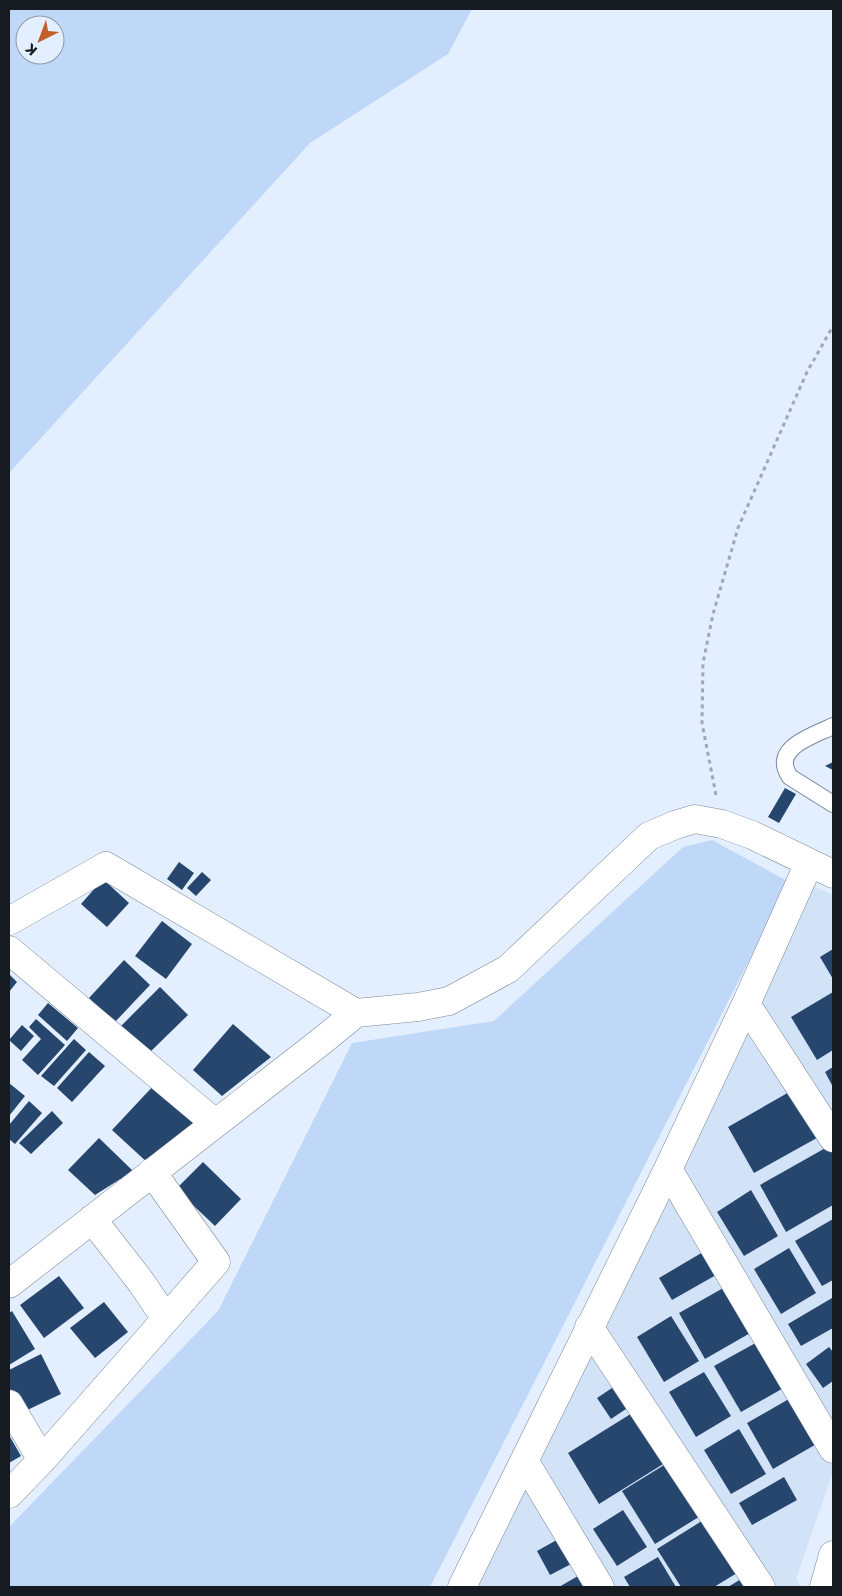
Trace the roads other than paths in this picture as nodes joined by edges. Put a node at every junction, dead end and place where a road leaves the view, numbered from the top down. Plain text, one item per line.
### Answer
1 (833, 726) edge
2 (833, 804) edge
3 (809, 863) junction
4 (833, 874) edge
5 (9, 921) edge
6 (9, 950) edge
7 (746, 1004) junction
8 (356, 1013) junction
9 (215, 1123) junction
10 (833, 1138) edge
11 (668, 1169) junction
12 (152, 1172) junction
13 (92, 1220) junction
14 (9, 1284) edge
15 (166, 1320) junction
16 (589, 1327) junction
17 (9, 1404) edge
18 (833, 1449) edge
19 (42, 1460) junction
20 (525, 1462) junction
21 (9, 1494) edge
22 (833, 1555) edge
23 (462, 1587) edge
24 (600, 1587) edge
25 (761, 1587) edge
26 (824, 1587) edge

1 - 2 lane
3 - 4 street
3 - 7 street
3 - 8 street
5 - 8 street
6 - 9 street
7 - 10 street
7 - 11 street
8 - 9 street
9 - 12 street
11 - 16 street
11 - 18 street
12 - 13 street
12 - 15 street
13 - 14 street
13 - 15 street
15 - 19 street
16 - 20 street
16 - 25 street
17 - 19 street
19 - 21 street
20 - 23 street
20 - 24 street
22 - 26 street

